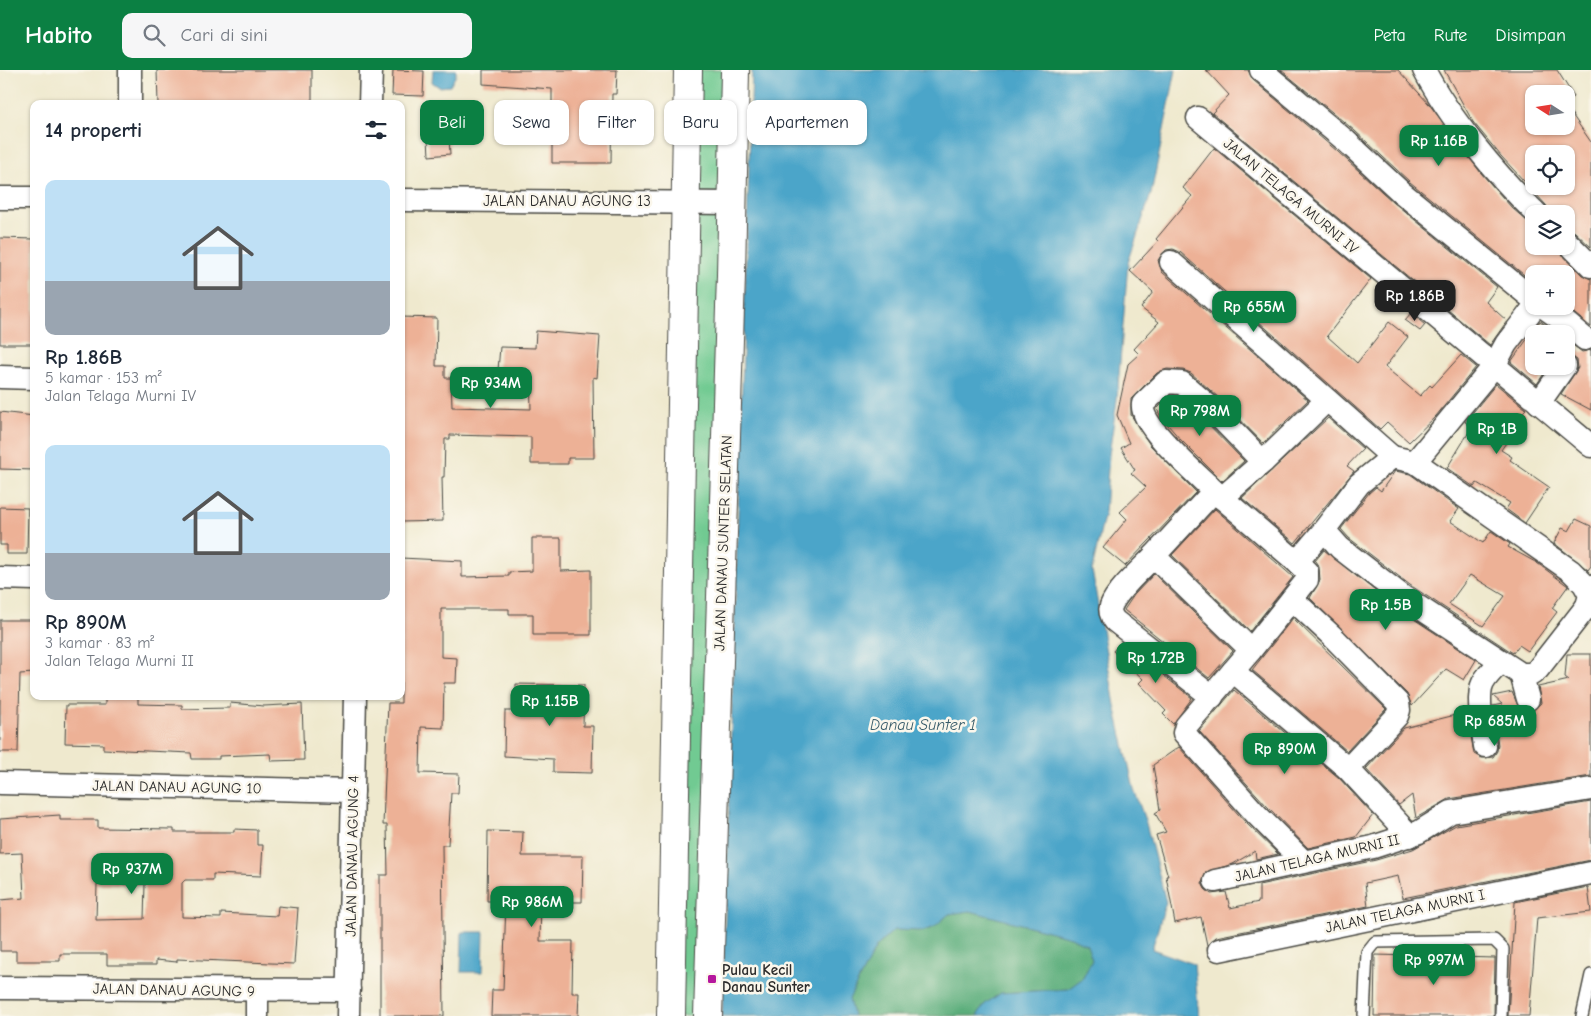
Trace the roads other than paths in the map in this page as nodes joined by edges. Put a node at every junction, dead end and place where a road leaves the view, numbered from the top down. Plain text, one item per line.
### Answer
1 (130, 70) edge
2 (371, 70) edge
3 (688, 70) edge
4 (735, 70) edge
5 (1261, 70) edge
6 (1424, 70) edge
7 (130, 100) edge
8 (370, 100) edge
9 (1198, 118) dead end
10 (0, 198) edge
11 (30, 198) edge
12 (405, 200) edge
13 (685, 202) junction
14 (733, 203) junction
15 (1529, 205) edge
16 (1575, 250) edge
17 (1170, 262) dead end
18 (1591, 266) edge
19 (1525, 293) edge
20 (1528, 315) edge
21 (1555, 315) edge
22 (1588, 336) edge
23 (1575, 354) edge
24 (1494, 366) junction
25 (1559, 375) edge
26 (0, 377) edge
27 (30, 378) edge
28 (1327, 400) junction
29 (1539, 403) junction
30 (1591, 446) edge
31 (1392, 457) junction
32 (1263, 462) junction
33 (1415, 462) junction
34 (1218, 495) junction
35 (1324, 530) junction
36 (1154, 556) junction
37 (1297, 562) junction
38 (0, 578) edge
39 (30, 579) edge
40 (1292, 599) junction
41 (1589, 607) edge
42 (1252, 650) junction
43 (1501, 662) junction
44 (1233, 671) junction
45 (1520, 674) junction
46 (1212, 697) junction
47 (1528, 699) dead end
48 (356, 700) edge
49 (1486, 746) dead end
50 (1348, 769) junction
51 (0, 783) edge
52 (1591, 789) edge
53 (353, 791) junction
54 (1410, 836) junction
55 (1303, 861) junction
56 (1591, 872) edge
57 (1215, 881) dead end
58 (1219, 950) dead end
59 (1591, 975) edge
60 (0, 988) edge
61 (349, 990) junction
62 (257, 991) junction
63 (257, 1016) edge
64 (348, 1016) edge
65 (671, 1016) edge
66 (708, 1016) edge
67 (1364, 1016) edge
68 (1501, 1016) edge
69 (1582, 1016) edge

1 - 7 street
2 - 8 street
3 - 13 street
4 - 14 street, JALAN DANAU SUNTER SELATAN
5 - 19 street
6 - 15 street
9 - 24 street, JALAN TELAGA MURNI IV
10 - 11 street
12 - 13 street, JALAN DANAU AGUNG 13
13 - 14 street, JALAN DANAU AGUNG 13
13 - 65 street
14 - 66 street, JALAN DANAU SUNTER SELATAN
16 - 18 street
17 - 28 street
20 - 24 street
21 - 22 street
22 - 23 street
24 - 29 street, JALAN TELAGA MURNI IV
24 - 33 street
25 - 29 street
26 - 27 street
28 - 31 street
28 - 32 street
29 - 30 street, JALAN TELAGA MURNI IV
31 - 33 street
31 - 35 street
32 - 34 street
32 - 34 street
33 - 41 street
34 - 36 street
34 - 37 street
35 - 37 street
35 - 43 street
36 - 42 street
36 - 46 street
37 - 40 street
38 - 39 street
40 - 42 street
40 - 50 street
41 - 45 street
42 - 44 street
43 - 45 street
43 - 49 street
44 - 46 street
44 - 50 street
45 - 47 street
46 - 55 street
48 - 53 street, JALAN DANAU AGUNG 4
50 - 54 street
51 - 53 street, JALAN DANAU AGUNG 10
52 - 54 street, JALAN TELAGA MURNI II
53 - 61 street, JALAN DANAU AGUNG 4
54 - 55 street, JALAN TELAGA MURNI II
55 - 57 street, JALAN TELAGA MURNI II
56 - 58 street, JALAN TELAGA MURNI I
59 - 69 lane
60 - 62 street, JALAN DANAU AGUNG 9
61 - 62 street, JALAN DANAU AGUNG 9
61 - 64 street, JALAN DANAU AGUNG 4
62 - 63 street
67 - 68 lane

